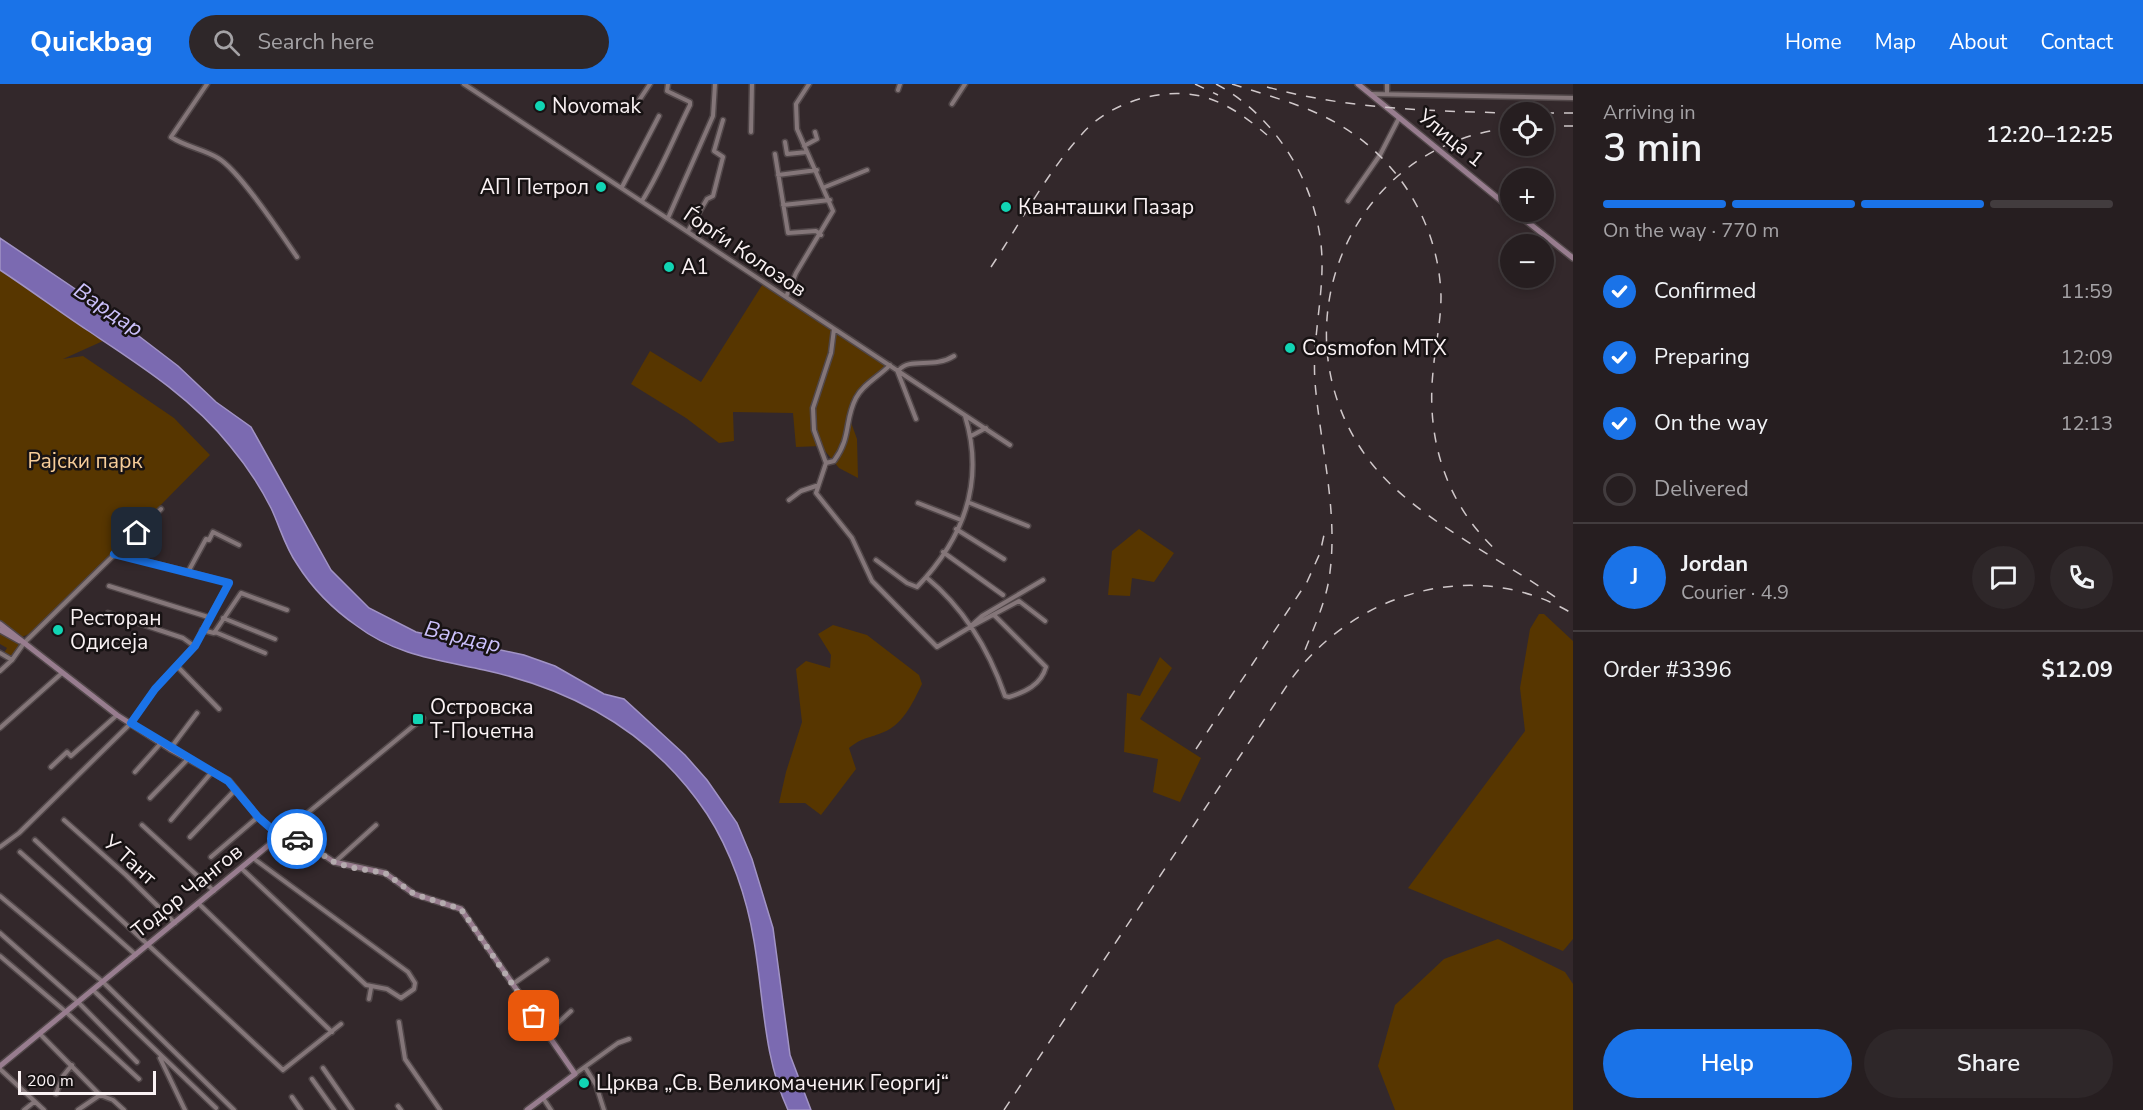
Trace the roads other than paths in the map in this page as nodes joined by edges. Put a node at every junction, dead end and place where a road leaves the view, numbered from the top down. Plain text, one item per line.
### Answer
1 (207, 84) edge
2 (464, 84) edge
3 (650, 84) edge
4 (667, 84) edge
5 (715, 84) edge
6 (752, 84) edge
7 (809, 84) edge
8 (900, 84) edge
9 (965, 84) edge
10 (1358, 84) edge
11 (1387, 84) edge
12 (898, 90) dead end
13 (1371, 94) junction
14 (1387, 94) junction
15 (1393, 95) junction
16 (1573, 98) edge
17 (952, 104) dead end
18 (636, 105) dead end
19 (1386, 106) junction
20 (659, 116) dead end
21 (1400, 118) junction
22 (723, 120) dead end
23 (751, 132) dead end
24 (815, 132) dead end
25 (785, 142) dead end
26 (804, 146) junction
27 (807, 152) junction
28 (775, 154) dead end
29 (817, 170) junction
30 (867, 170) dead end
31 (778, 175) junction
32 (622, 187) junction
33 (825, 187) junction
34 (830, 200) junction
35 (1500, 200) edge
36 (642, 201) junction
37 (1348, 201) dead end
38 (783, 205) junction
39 (668, 218) junction
40 (1528, 222) edge
41 (688, 231) junction
42 (821, 235) junction
43 (297, 257) dead end
44 (1573, 258) edge
45 (786, 297) junction
46 (834, 329) junction
47 (954, 356) dead end
48 (890, 365) junction
49 (898, 370) junction
50 (965, 415) junction
51 (916, 418) dead end
52 (986, 428) junction
53 (971, 436) junction
54 (1010, 445) dead end
55 (826, 463) junction
56 (817, 486) junction
57 (789, 500) dead end
58 (918, 502) dead end
59 (969, 503) junction
60 (161, 509) dead end
61 (961, 520) junction
62 (1028, 526) dead end
63 (956, 529) junction
64 (239, 544) dead end
65 (943, 552) junction
66 (114, 554) junction
67 (1004, 559) dead end
68 (876, 560) dead end
69 (188, 572) junction
70 (926, 577) junction
71 (1043, 580) dead end
72 (109, 586) dead end
73 (1003, 595) dead end
74 (287, 610) dead end
75 (108, 613) dead end
76 (994, 615) junction
77 (208, 617) junction
78 (223, 618) junction
79 (1045, 621) dead end
80 (0, 624) edge
81 (972, 626) junction
82 (0, 630) edge
83 (202, 630) junction
84 (215, 632) junction
85 (275, 639) dead end
86 (24, 643) junction
87 (195, 646) junction
88 (0, 653) edge
89 (266, 653) dead end
90 (12, 660) junction
91 (177, 666) junction
92 (0, 671) edge
93 (64, 672) junction
94 (219, 709) dead end
95 (197, 713) dead end
96 (117, 715) junction
97 (423, 718) dead end
98 (131, 723) junction
99 (0, 728) edge
100 (161, 743) junction
101 (170, 749) junction
102 (189, 758) junction
103 (51, 767) dead end
104 (135, 772) dead end
105 (211, 773) junction
106 (236, 788) junction
107 (150, 798) dead end
108 (258, 817) junction
109 (64, 820) dead end
110 (171, 820) dead end
111 (142, 825) dead end
112 (376, 825) dead end
113 (281, 835) junction
114 (190, 837) dead end
115 (35, 840) dead end
116 (0, 848) edge
117 (20, 852) dead end
118 (211, 856) dead end
119 (253, 858) junction
120 (334, 862) junction
121 (241, 868) junction
122 (214, 891) junction
123 (0, 896) edge
124 (198, 903) junction
125 (175, 923) junction
126 (0, 933) edge
127 (148, 944) junction
128 (135, 955) junction
129 (0, 956) edge
130 (547, 960) dead end
131 (103, 982) junction
132 (513, 985) junction
133 (371, 987) junction
134 (93, 990) junction
135 (369, 999) dead end
136 (78, 1002) junction
137 (571, 1011) dead end
138 (66, 1012) junction
139 (399, 1022) dead end
140 (341, 1024) dead end
141 (332, 1032) junction
142 (40, 1034) junction
143 (546, 1034) junction
144 (629, 1039) dead end
145 (158, 1055) junction
146 (137, 1062) dead end
147 (72, 1065) junction
148 (585, 1067) junction
149 (0, 1068) edge
150 (323, 1068) dead end
151 (575, 1074) junction
152 (139, 1079) dead end
153 (312, 1079) dead end
154 (56, 1094) dead end
155 (100, 1095) junction
156 (291, 1097) dead end
157 (543, 1098) junction
158 (34, 1102) junction
159 (216, 1108) dead end
160 (233, 1108) edge
161 (24, 1110) edge
162 (44, 1110) edge
163 (79, 1110) edge
164 (124, 1110) edge
165 (185, 1110) edge
166 (301, 1110) edge
167 (334, 1110) edge
168 (352, 1110) edge
169 (440, 1110) edge
170 (527, 1110) edge
171 (551, 1110) edge
172 (604, 1110) edge

1 - 43 street
2 - 32 street, Ѓорѓи Колозов
3 - 18 street
4 - 36 street
5 - 39 street
6 - 23 street
7 - 26 street
8 - 12 street
9 - 17 street
10 - 13 street, Улица 1
11 - 14 street
13 - 14 street
13 - 19 street, Улица 1
14 - 15 street
15 - 16 street
15 - 19 street
19 - 21 street, Улица 1
20 - 32 street
21 - 35 street, Улица 1
21 - 37 street
22 - 41 street
24 - 26 street
25 - 27 street
26 - 27 street
27 - 29 street
28 - 31 street
29 - 31 street
29 - 33 street
30 - 33 street
31 - 38 street
32 - 36 street, Ѓорѓи Колозов
33 - 34 street
34 - 38 street
34 - 42 street
36 - 39 street, Ѓорѓи Колозов
38 - 42 street
39 - 41 street, Ѓорѓи Колозов
40 - 44 street
41 - 45 street, Ѓорѓи Колозов
42 - 45 street
45 - 46 street, Ѓорѓи Колозов
46 - 48 street, Ѓорѓи Колозов
46 - 55 street
47 - 49 street
48 - 49 street, Ѓорѓи Колозов
48 - 55 street
49 - 50 street, Ѓорѓи Колозов
49 - 51 street
50 - 52 street, Ѓорѓи Колозов
50 - 53 street
52 - 53 street
52 - 54 street, Ѓорѓи Колозов
53 - 59 street
55 - 56 street
56 - 57 street
56 - 81 street
58 - 61 street
59 - 61 street
59 - 62 street
60 - 66 street
61 - 63 street
63 - 65 street
63 - 67 street
64 - 69 street
65 - 70 street
65 - 73 street
66 - 69 street
66 - 86 street
68 - 70 street
69 - 77 street
70 - 81 street
71 - 81 street
72 - 77 street
74 - 78 street
75 - 87 street
76 - 79 street
76 - 81 street
76 - 81 street
77 - 83 street
78 - 84 street
78 - 85 street
80 - 86 street
82 - 86 street
83 - 84 street
83 - 87 street
84 - 89 street
86 - 90 street
86 - 93 street
87 - 91 street
88 - 90 street
90 - 92 street
91 - 94 street
91 - 98 street
93 - 96 street
93 - 99 street
95 - 101 street
96 - 98 street
96 - 103 street
97 - 113 street, Тодор Чангов
98 - 100 street
98 - 116 street
100 - 101 street
100 - 104 street
101 - 102 street
102 - 105 street
102 - 107 street
105 - 106 street
105 - 110 street
106 - 108 street
106 - 114 street
108 - 113 street
108 - 118 street
109 - 125 street, У Тант
111 - 122 street
112 - 120 street
113 - 119 street, Тодор Чангов
113 - 120 street
115 - 127 street
117 - 128 street
119 - 121 street, Тодор Чангов
119 - 133 street
120 - 132 street
121 - 122 street, Тодор Чангов
121 - 133 street
122 - 124 street, Тодор Чангов
123 - 131 street
124 - 125 street, Тодор Чангов
124 - 141 street
125 - 127 street, Тодор Чангов
126 - 136 street
127 - 128 street, Тодор Чангов
127 - 141 street
128 - 131 street, Тодор Чангов
129 - 138 street
130 - 132 street
131 - 134 street, Тодор Чангов
131 - 160 street
132 - 143 street
133 - 135 street
134 - 136 street, Тодор Чангов
134 - 145 street
136 - 138 street, Тодор Чангов
136 - 146 street
137 - 143 street
138 - 142 street, Тодор Чангов
138 - 152 street
139 - 169 street
140 - 141 street
142 - 147 street
142 - 149 street, Тодор Чангов
143 - 151 street
144 - 148 street
145 - 159 street
145 - 165 street
147 - 154 street
147 - 155 street
148 - 151 street
148 - 172 street
149 - 158 street, Тодор Чангов
150 - 168 street
151 - 157 street
153 - 167 street
155 - 163 street
155 - 164 street
156 - 166 street
157 - 170 street
157 - 171 street
158 - 161 street
158 - 162 street, Тодор Чангов

